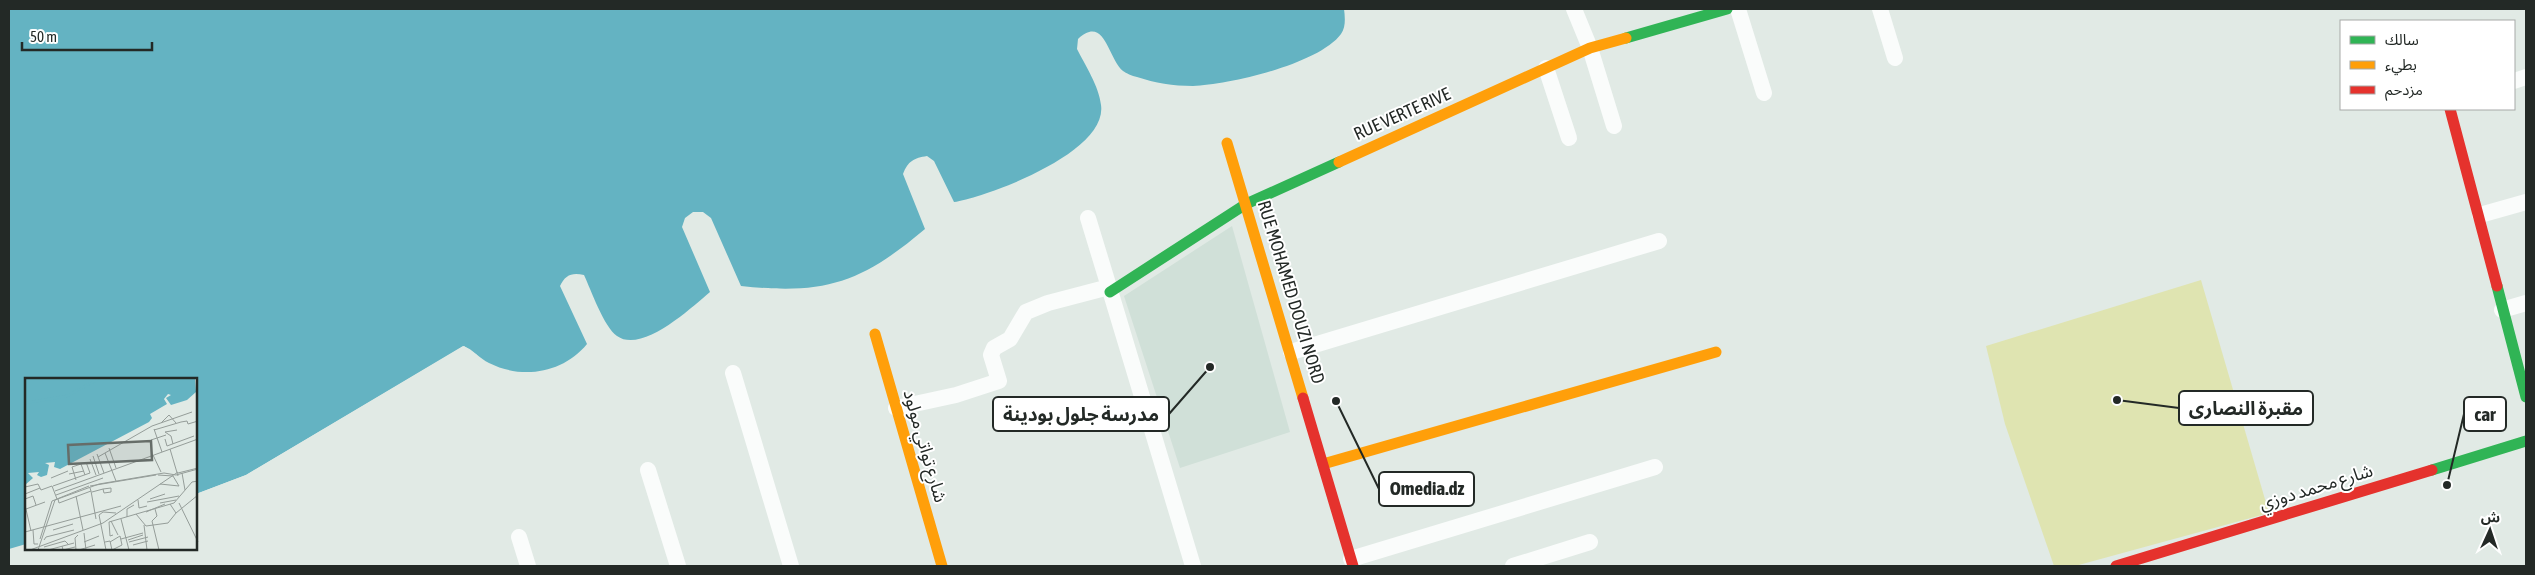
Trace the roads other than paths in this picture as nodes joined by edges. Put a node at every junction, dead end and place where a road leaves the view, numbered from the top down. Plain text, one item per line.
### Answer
1 (1574, 9) edge
2 (1727, 9) edge
3 (1738, 9) edge
4 (1880, 9) edge
5 (1590, 48) junction
6 (1895, 58) dead end
7 (1546, 68) junction
8 (1764, 93) dead end
9 (2450, 110) edge
10 (1614, 126) dead end
11 (1569, 138) dead end
12 (1228, 143) dead end
13 (2526, 202) edge
14 (1246, 204) junction
15 (2480, 214) junction
16 (1088, 218) dead end
17 (1659, 241) dead end
18 (1110, 289) junction
19 (2526, 303) edge
20 (2502, 310) junction
21 (875, 334) dead end
22 (1291, 352) junction
23 (1716, 352) dead end
24 (733, 373) dead end
25 (2526, 397) edge
26 (896, 408) junction
27 (2526, 441) edge
28 (1323, 464) junction
29 (1655, 467) dead end
30 (648, 470) dead end
31 (519, 537) dead end
32 (1590, 542) dead end
33 (1352, 563) edge
34 (528, 566) edge
35 (678, 566) edge
36 (791, 566) edge
37 (942, 566) edge
38 (1193, 566) edge
39 (1513, 566) edge
40 (2116, 566) edge

1 - 5 street
2 - 5 street, RUE VERTE RIVE
3 - 8 street
4 - 6 street
5 - 7 street, RUE VERTE RIVE
5 - 10 street
7 - 11 street
7 - 14 street, RUE VERTE RIVE
9 - 15 street
12 - 14 street, RUE MOHAMED DOUZI NORD
13 - 15 street
14 - 18 street, RUE VERTE RIVE
14 - 22 street, RUE MOHAMED DOUZI NORD
15 - 20 street
16 - 18 street
17 - 22 street
18 - 26 street
18 - 38 street
19 - 20 street
20 - 25 street
21 - 26 street, شارع تواتي مولود
22 - 28 street, RUE MOHAMED DOUZI NORD
23 - 28 street
24 - 36 street
26 - 37 street, شارع تواتي مولود
27 - 40 street, شارع محمد دوزي
28 - 33 street, RUE MOHAMED DOUZI NORD
29 - 33 street
30 - 35 street
31 - 34 street
32 - 39 street

